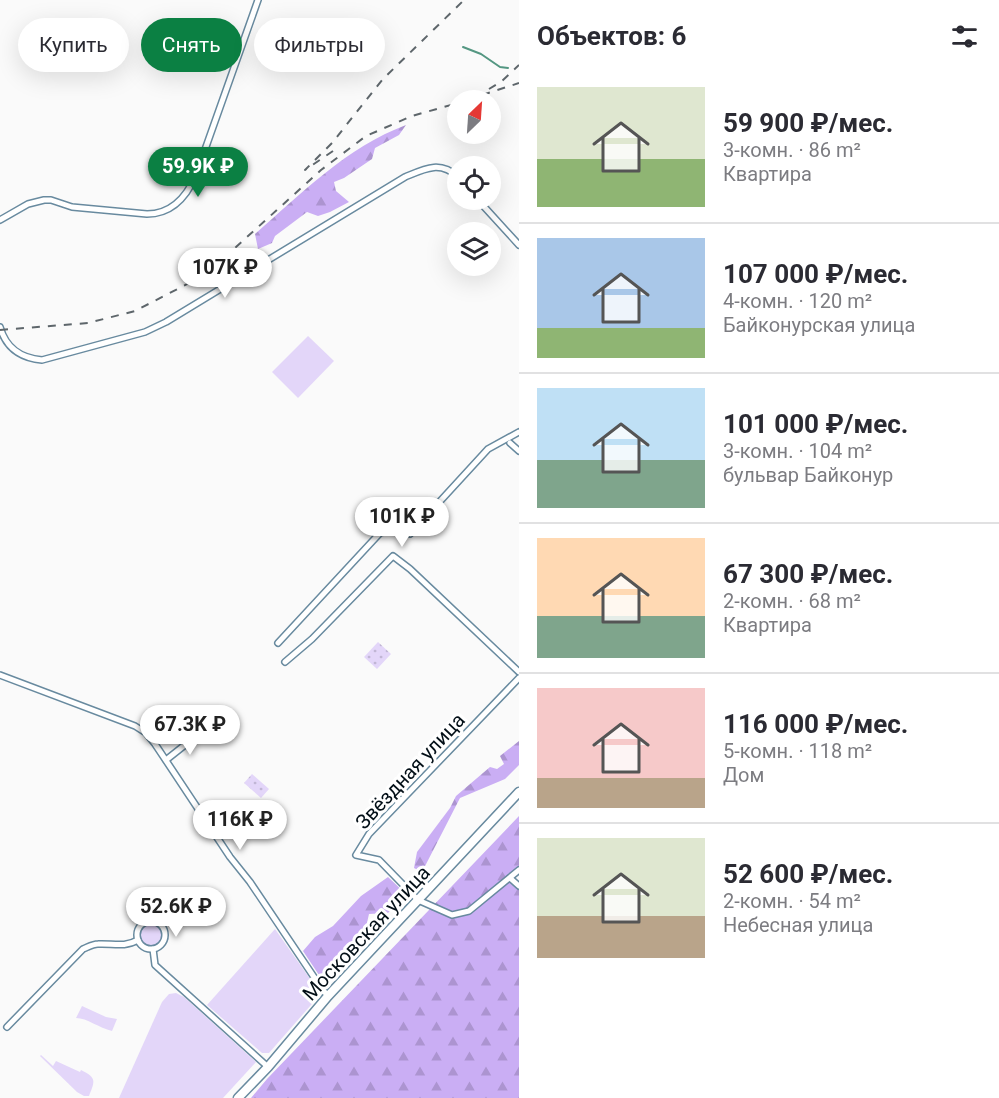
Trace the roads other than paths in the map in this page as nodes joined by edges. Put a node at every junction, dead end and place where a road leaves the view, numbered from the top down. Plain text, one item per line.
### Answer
1 (258, 0) edge
2 (447, 171) edge
3 (487, 210) edge
4 (0, 220) edge
5 (519, 245) edge
6 (0, 327) edge
7 (519, 432) edge
8 (510, 443) dead end
9 (519, 452) edge
10 (278, 643) dead end
11 (285, 662) dead end
12 (519, 672) edge
13 (0, 675) edge
14 (519, 678) edge
15 (200, 733) dead end
16 (166, 760) junction
17 (519, 792) edge
18 (519, 870) edge
19 (510, 879) junction
20 (519, 886) edge
21 (418, 900) junction
22 (138, 940) junction
23 (153, 949) junction
24 (328, 996) junction
25 (7, 1027) dead end
26 (268, 1067) junction
27 (238, 1098) edge

1 - 4 street
2 - 6 street
3 - 5 street
7 - 10 street
8 - 9 street
11 - 12 street
13 - 16 street
14 - 21 street, Звёздная улица
15 - 16 street
16 - 24 street
17 - 21 main road, Московская улица
18 - 19 street
19 - 20 street
19 - 21 street
21 - 24 main road, Московская улица
22 - 23 street
22 - 23 street
22 - 25 street
23 - 26 street
24 - 26 main road, Московская улица
26 - 27 main road, Московская улица

